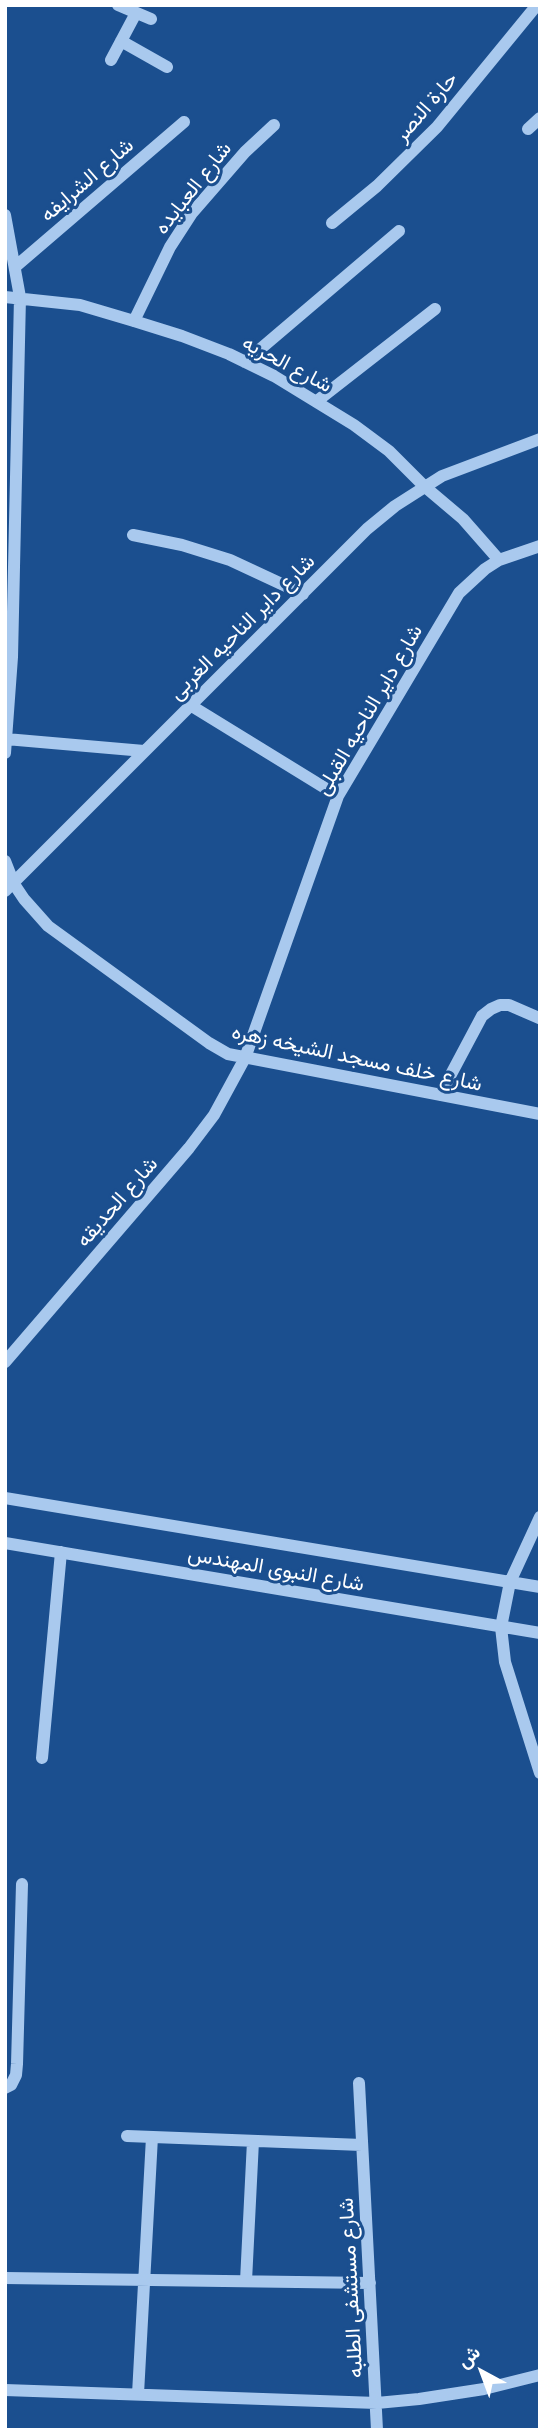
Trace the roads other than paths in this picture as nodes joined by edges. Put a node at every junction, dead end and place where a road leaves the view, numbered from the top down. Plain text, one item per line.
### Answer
1 (118, 5) edge
2 (537, 5) edge
3 (136, 13) junction
4 (151, 19) dead end
5 (121, 41) junction
6 (111, 60) dead end
7 (167, 67) dead end
8 (540, 118) edge
9 (184, 122) dead end
10 (274, 125) dead end
11 (528, 129) dead end
12 (5, 215) edge
13 (332, 223) dead end
14 (399, 231) dead end
15 (15, 267) junction
16 (5, 297) edge
17 (20, 297) junction
18 (435, 309) dead end
19 (134, 321) junction
20 (245, 362) junction
21 (317, 401) junction
22 (540, 439) edge
23 (424, 486) junction
24 (10, 491) edge
25 (133, 535) dead end
26 (540, 545) edge
27 (499, 561) junction
28 (303, 594) junction
29 (8, 657) edge
30 (190, 705) junction
31 (6, 739) edge
32 (144, 751) junction
33 (5, 753) edge
34 (338, 796) junction
35 (5, 861) edge
36 (10, 888) edge
37 (539, 1018) edge
38 (245, 1058) junction
39 (440, 1096) junction
40 (540, 1114) edge
41 (5, 1362) edge
42 (5, 1498) edge
43 (540, 1517) edge
44 (5, 1543) edge
45 (61, 1552) junction
46 (510, 1581) junction
47 (540, 1587) edge
48 (501, 1627) junction
49 (540, 1633) edge
50 (42, 1758) dead end
51 (540, 1773) edge
52 (22, 1884) dead end
53 (5, 2010) edge
54 (19, 2010) junction
55 (359, 2083) dead end
56 (5, 2088) edge
57 (127, 2136) dead end
58 (152, 2137) junction
59 (253, 2141) junction
60 (362, 2145) junction
61 (5, 2278) edge
62 (144, 2280) junction
63 (246, 2281) junction
64 (370, 2283) junction
65 (540, 2375) edge
66 (5, 2390) edge
67 (138, 2395) junction
68 (377, 2403) junction
69 (377, 2430) edge

1 - 3 street
2 - 13 street, حارة النصر
3 - 4 street
3 - 5 street
5 - 6 street
5 - 7 street
8 - 11 street
9 - 15 street, شارع الشرايفه
10 - 19 street, شارع العبايده
12 - 15 street
14 - 20 street
15 - 17 street
16 - 17 street, شارع الحريه
17 - 19 street, شارع الحريه
17 - 24 street
18 - 21 street
19 - 20 street, شارع الحريه
20 - 21 street, شارع الحريه
21 - 23 street, شارع الحريه
22 - 23 street, شارع داير الناحيه الغربى
23 - 27 street, شارع الحريه
23 - 28 street, شارع داير الناحيه الغربى
24 - 29 street
25 - 28 street
26 - 27 street, شارع داير الناحيه القبلى
27 - 34 street, شارع داير الناحيه القبلى
28 - 30 street, شارع داير الناحيه الغربى
29 - 31 street
30 - 32 street, شارع داير الناحيه الغربى
30 - 34 street
31 - 32 street
31 - 33 street
32 - 36 street, شارع داير الناحيه الغربى
34 - 38 street, شارع داير الناحيه القبلى
35 - 36 street, شارع خلف مسجد الشيخه زهره
36 - 38 street, شارع خلف مسجد الشيخه زهره
37 - 39 street
38 - 39 street, شارع خلف مسجد الشيخه زهره
38 - 41 street, شارع الحديقه
39 - 40 street, شارع خلف مسجد الشيخه زهره
42 - 46 street, شارع النبوى المهندس
43 - 46 street
44 - 45 street, شارع النبوى المهندس
45 - 48 street, شارع النبوى المهندس
45 - 50 street
46 - 47 street, شارع النبوى المهندس
46 - 48 street
48 - 49 street, شارع النبوى المهندس
48 - 51 street
52 - 54 street
53 - 54 street
54 - 56 street
55 - 60 street, شارع مستشفى الطلبه
57 - 58 street
58 - 59 street
58 - 62 street
59 - 60 street
59 - 63 street
60 - 64 street, شارع مستشفى الطلبه
61 - 62 street
62 - 63 street
62 - 67 street
63 - 64 street
64 - 68 street, شارع مستشفى الطلبه
65 - 68 street
66 - 67 street
67 - 68 street
68 - 69 street, شارع مستشفى الطلبه

